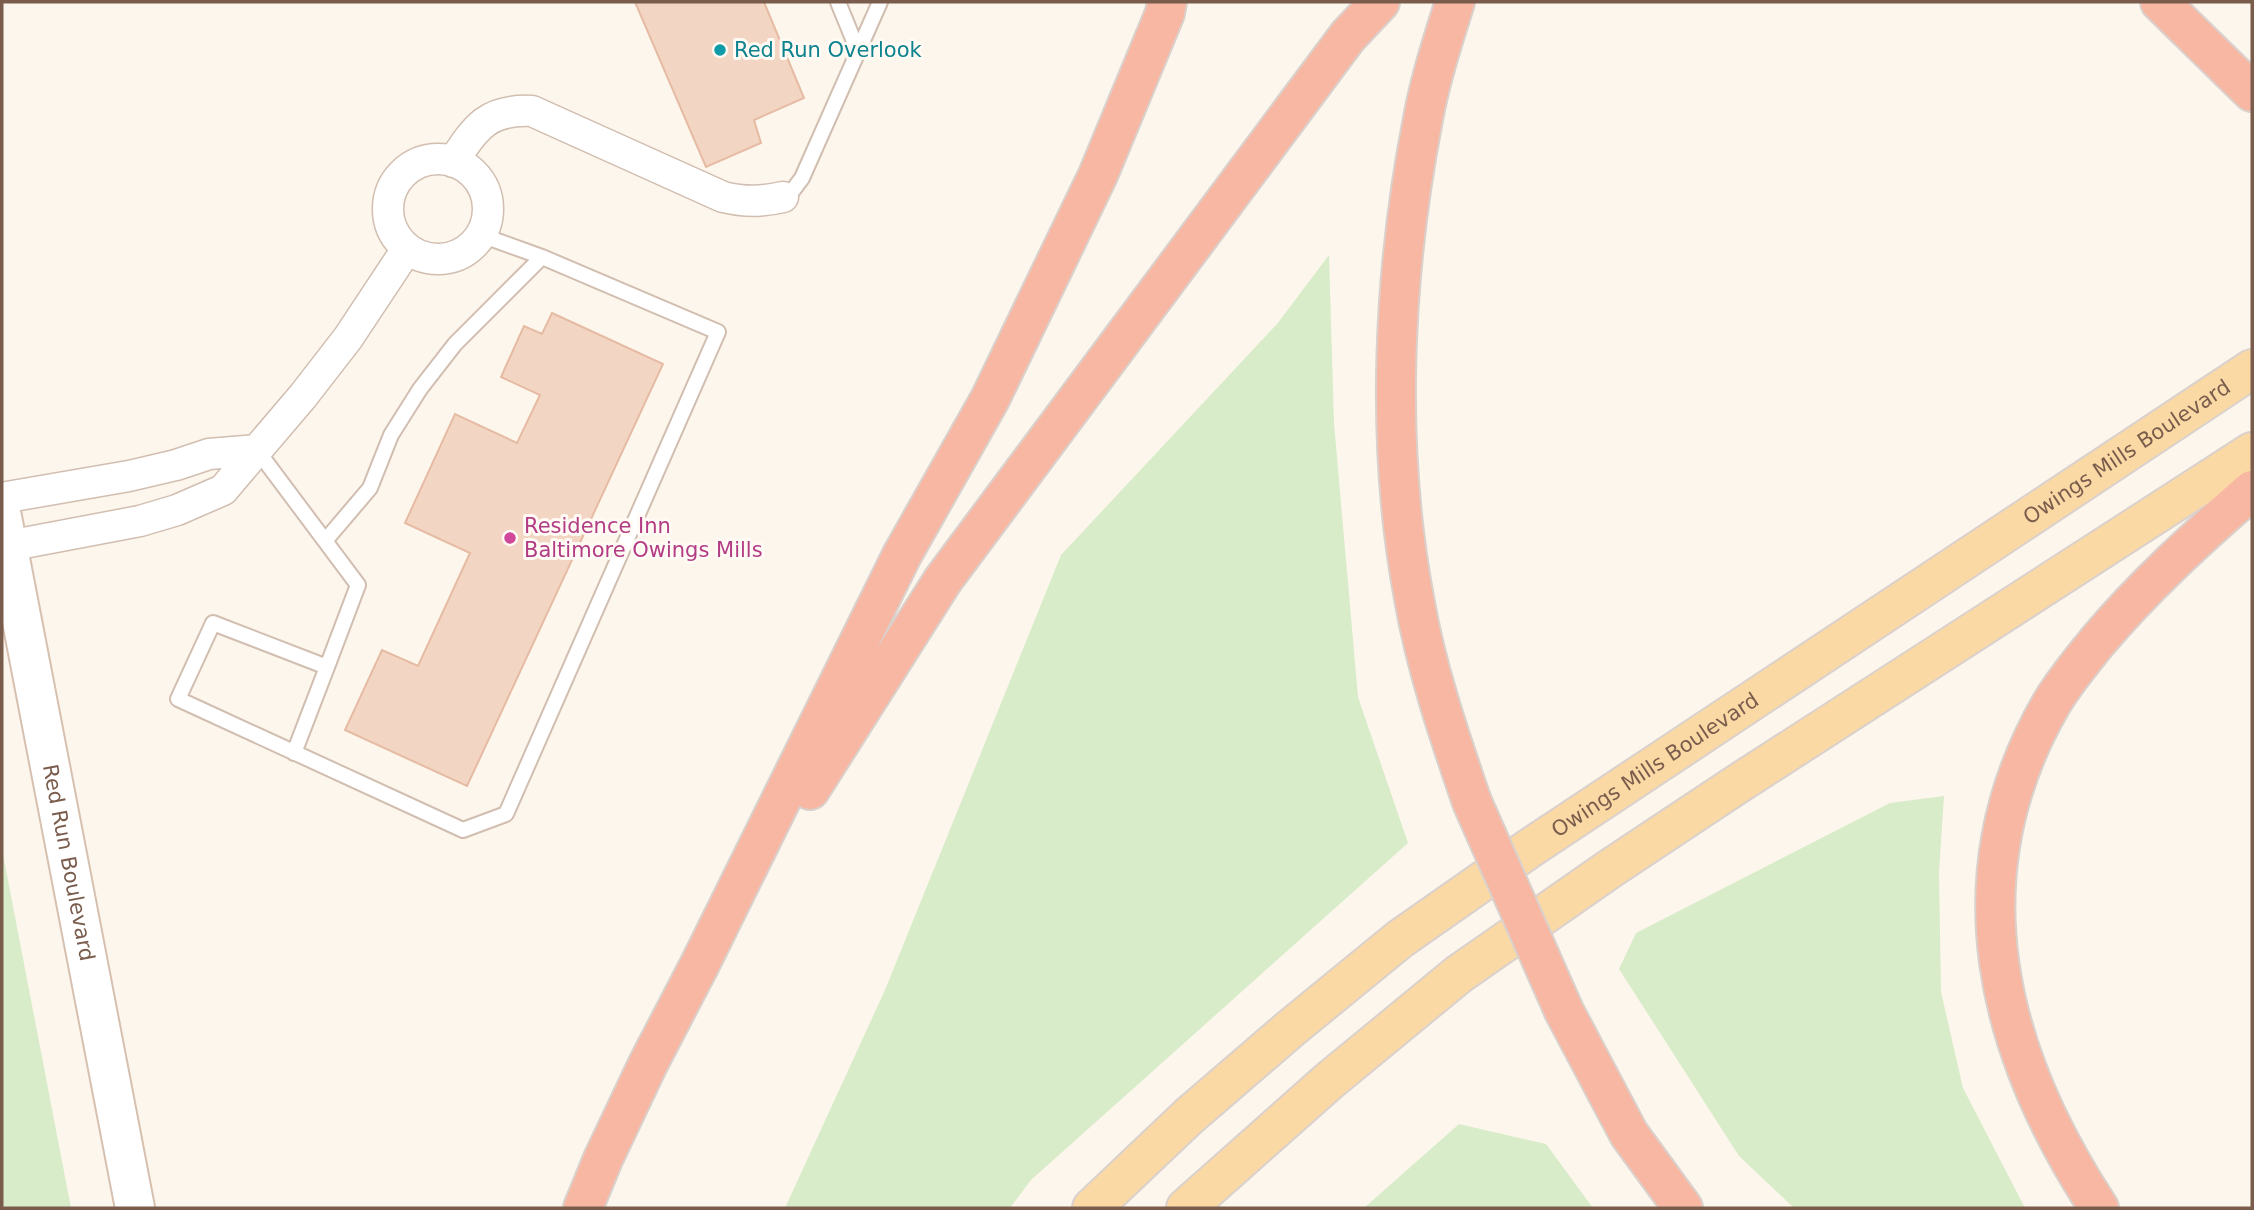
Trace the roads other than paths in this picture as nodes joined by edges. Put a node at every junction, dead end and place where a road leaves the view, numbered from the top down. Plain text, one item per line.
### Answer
1 (838, 2) edge
2 (880, 2) edge
3 (1167, 2) edge
4 (1380, 2) edge
5 (1455, 2) edge
6 (2160, 2) edge
7 (858, 51) junction
8 (2252, 92) edge
9 (453, 162) junction
10 (783, 197) joint
11 (481, 235) junction
12 (407, 249) junction
13 (542, 257) junction
14 (2252, 369) edge
15 (257, 450) junction
16 (2252, 452) edge
17 (2252, 490) edge
18 (2, 498) edge
19 (5, 532) edge
20 (325, 541) junction
21 (327, 667) junction
22 (293, 753) junction
23 (701, 964) junction
24 (135, 1208) edge
25 (583, 1208) edge
26 (1092, 1208) edge
27 (1186, 1208) edge
28 (1683, 1208) edge
29 (2099, 1208) edge

1 - 7 lane
2 - 7 lane
3 - 23 highway
4 - 23 highway
5 - 28 highway, bridge
6 - 8 highway
7 - 10 lane
9 - 10 street
9 - 11 street
9 - 12 street
11 - 12 street
11 - 13 lane
12 - 15 street
13 - 20 lane
13 - 22 lane
14 - 26 main road, Owings Mills Boulevard
15 - 18 street
15 - 19 street
15 - 20 lane
16 - 27 main road
17 - 29 highway
19 - 24 main road, Red Run Boulevard
20 - 21 lane
21 - 22 lane
21 - 22 lane
23 - 25 highway

